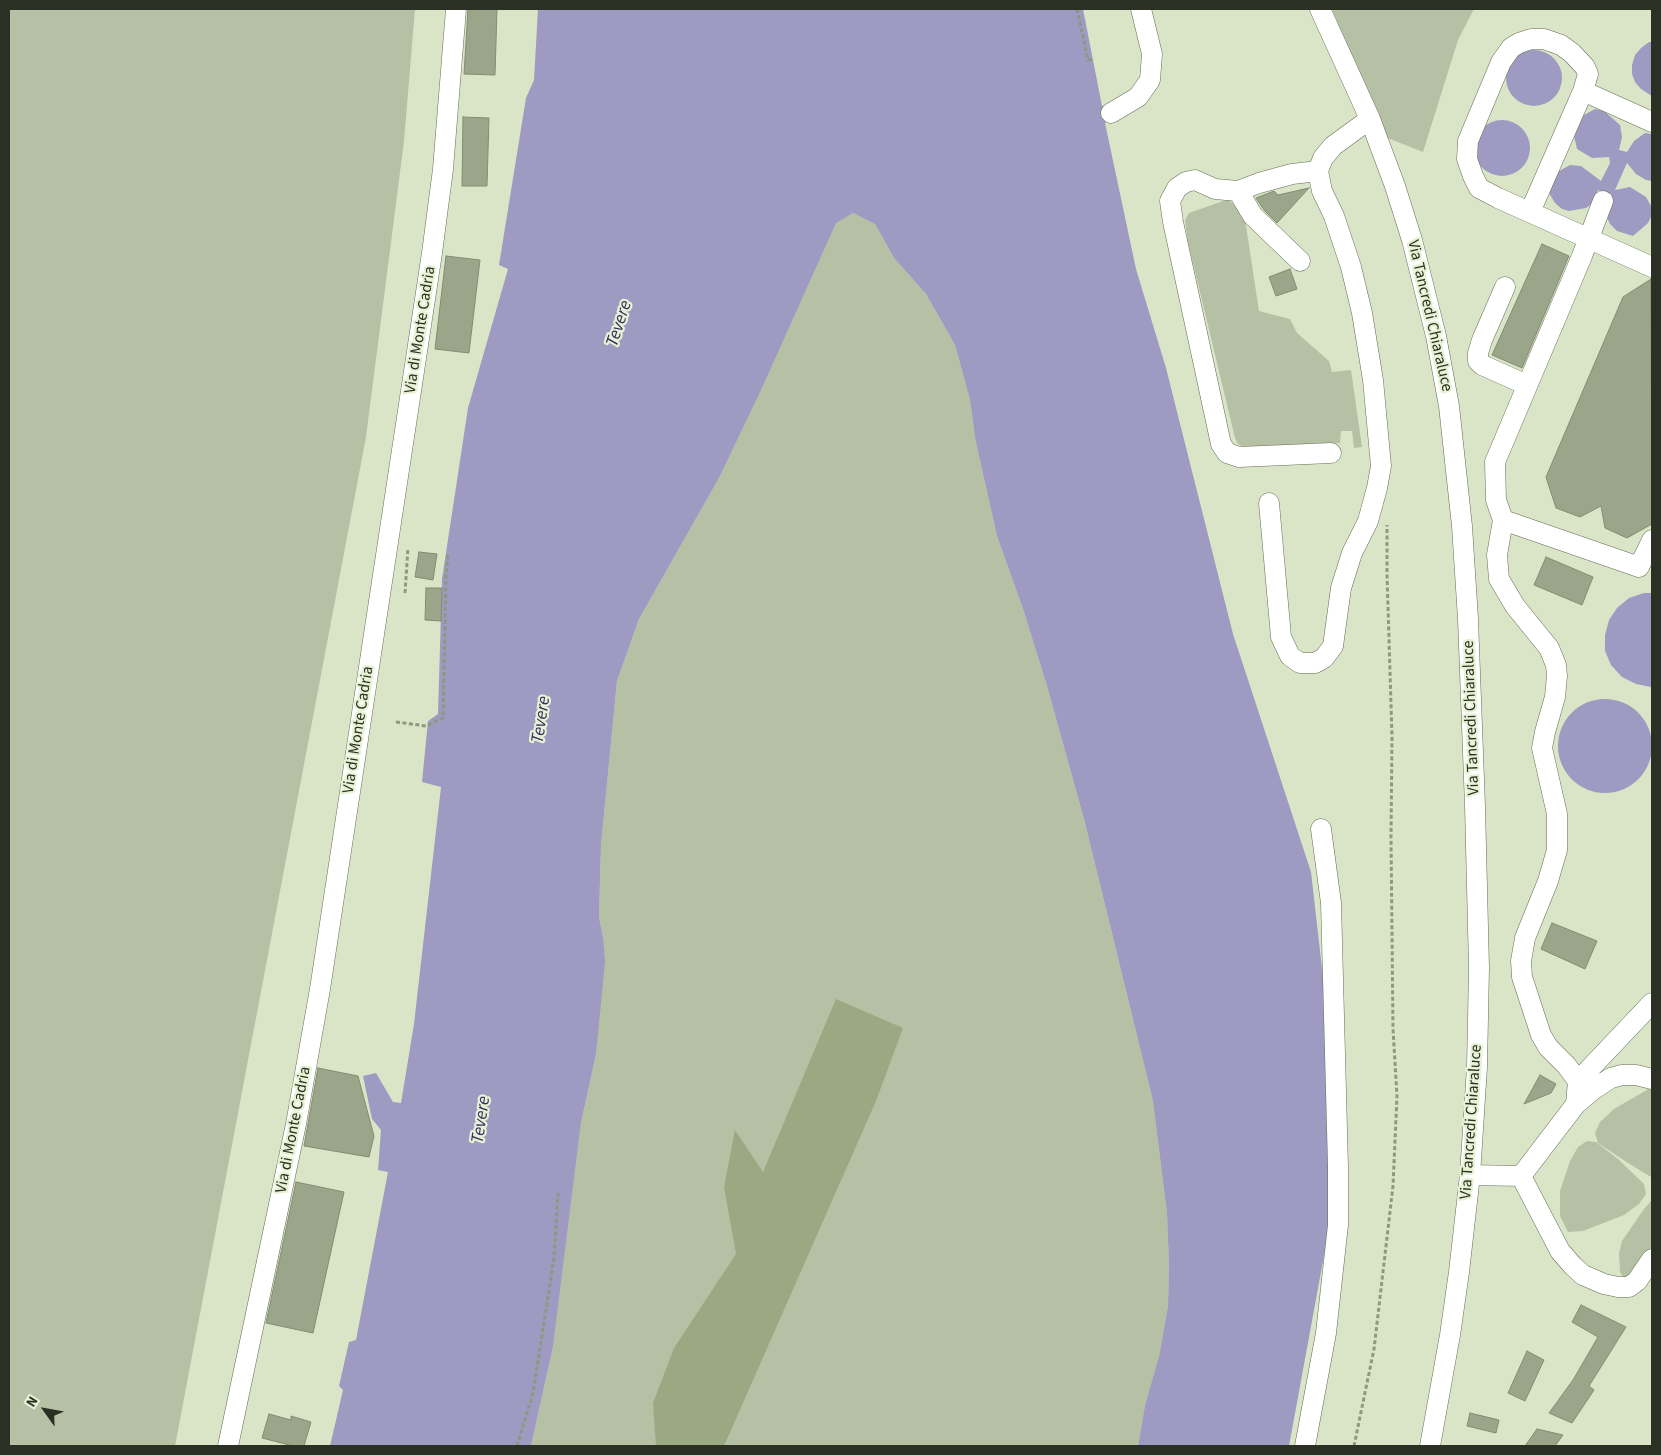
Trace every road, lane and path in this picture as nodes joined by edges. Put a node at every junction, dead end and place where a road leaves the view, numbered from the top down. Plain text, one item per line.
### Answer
1 (456, 9) edge
2 (1077, 9) edge
3 (1141, 9) edge
4 (1320, 9) edge
5 (1094, 59) dead end
6 (1583, 91) junction
7 (1111, 113) dead end
8 (1370, 119) junction
9 (1652, 122) edge
10 (1318, 171) junction
11 (1238, 191) junction
12 (1602, 201) dead end
13 (1530, 212) junction
14 (1589, 238) junction
15 (1300, 261) dead end
16 (1651, 261) edge
17 (1505, 287) dead end
18 (1527, 386) junction
19 (1331, 453) dead end
20 (1269, 504) dead end
21 (1503, 520) junction
22 (1387, 525) dead end
23 (1652, 540) edge
24 (408, 548) dead end
25 (448, 553) dead end
26 (405, 593) dead end
27 (396, 722) dead end
28 (1321, 829) dead end
29 (1652, 1003) edge
30 (1652, 1079) edge
31 (1578, 1081) junction
32 (1576, 1104) junction
33 (1470, 1175) junction
34 (1520, 1176) junction
35 (558, 1192) dead end
36 (1652, 1259) edge
37 (228, 1446) edge
38 (517, 1446) edge
39 (1305, 1446) edge
40 (1354, 1446) edge
41 (1430, 1446) edge

1 - 37 street, Via di Monte Cadria
2 - 5 path
3 - 7 street
4 - 8 street, Via Tancredi Chiaraluce
6 - 9 street
6 - 13 street
6 - 13 street
8 - 10 street
8 - 33 street, Via Tancredi Chiaraluce
10 - 11 street
10 - 20 street
11 - 15 street
11 - 19 street
12 - 14 street
13 - 14 street
14 - 16 street
14 - 18 street
17 - 18 street
18 - 21 street
21 - 23 street
21 - 31 street
22 - 40 path
24 - 26 path
25 - 27 path
28 - 39 street
29 - 31 street
30 - 32 street
31 - 32 street
32 - 34 street
33 - 34 street
33 - 41 street, Via Tancredi Chiaraluce
34 - 36 street
35 - 38 path

